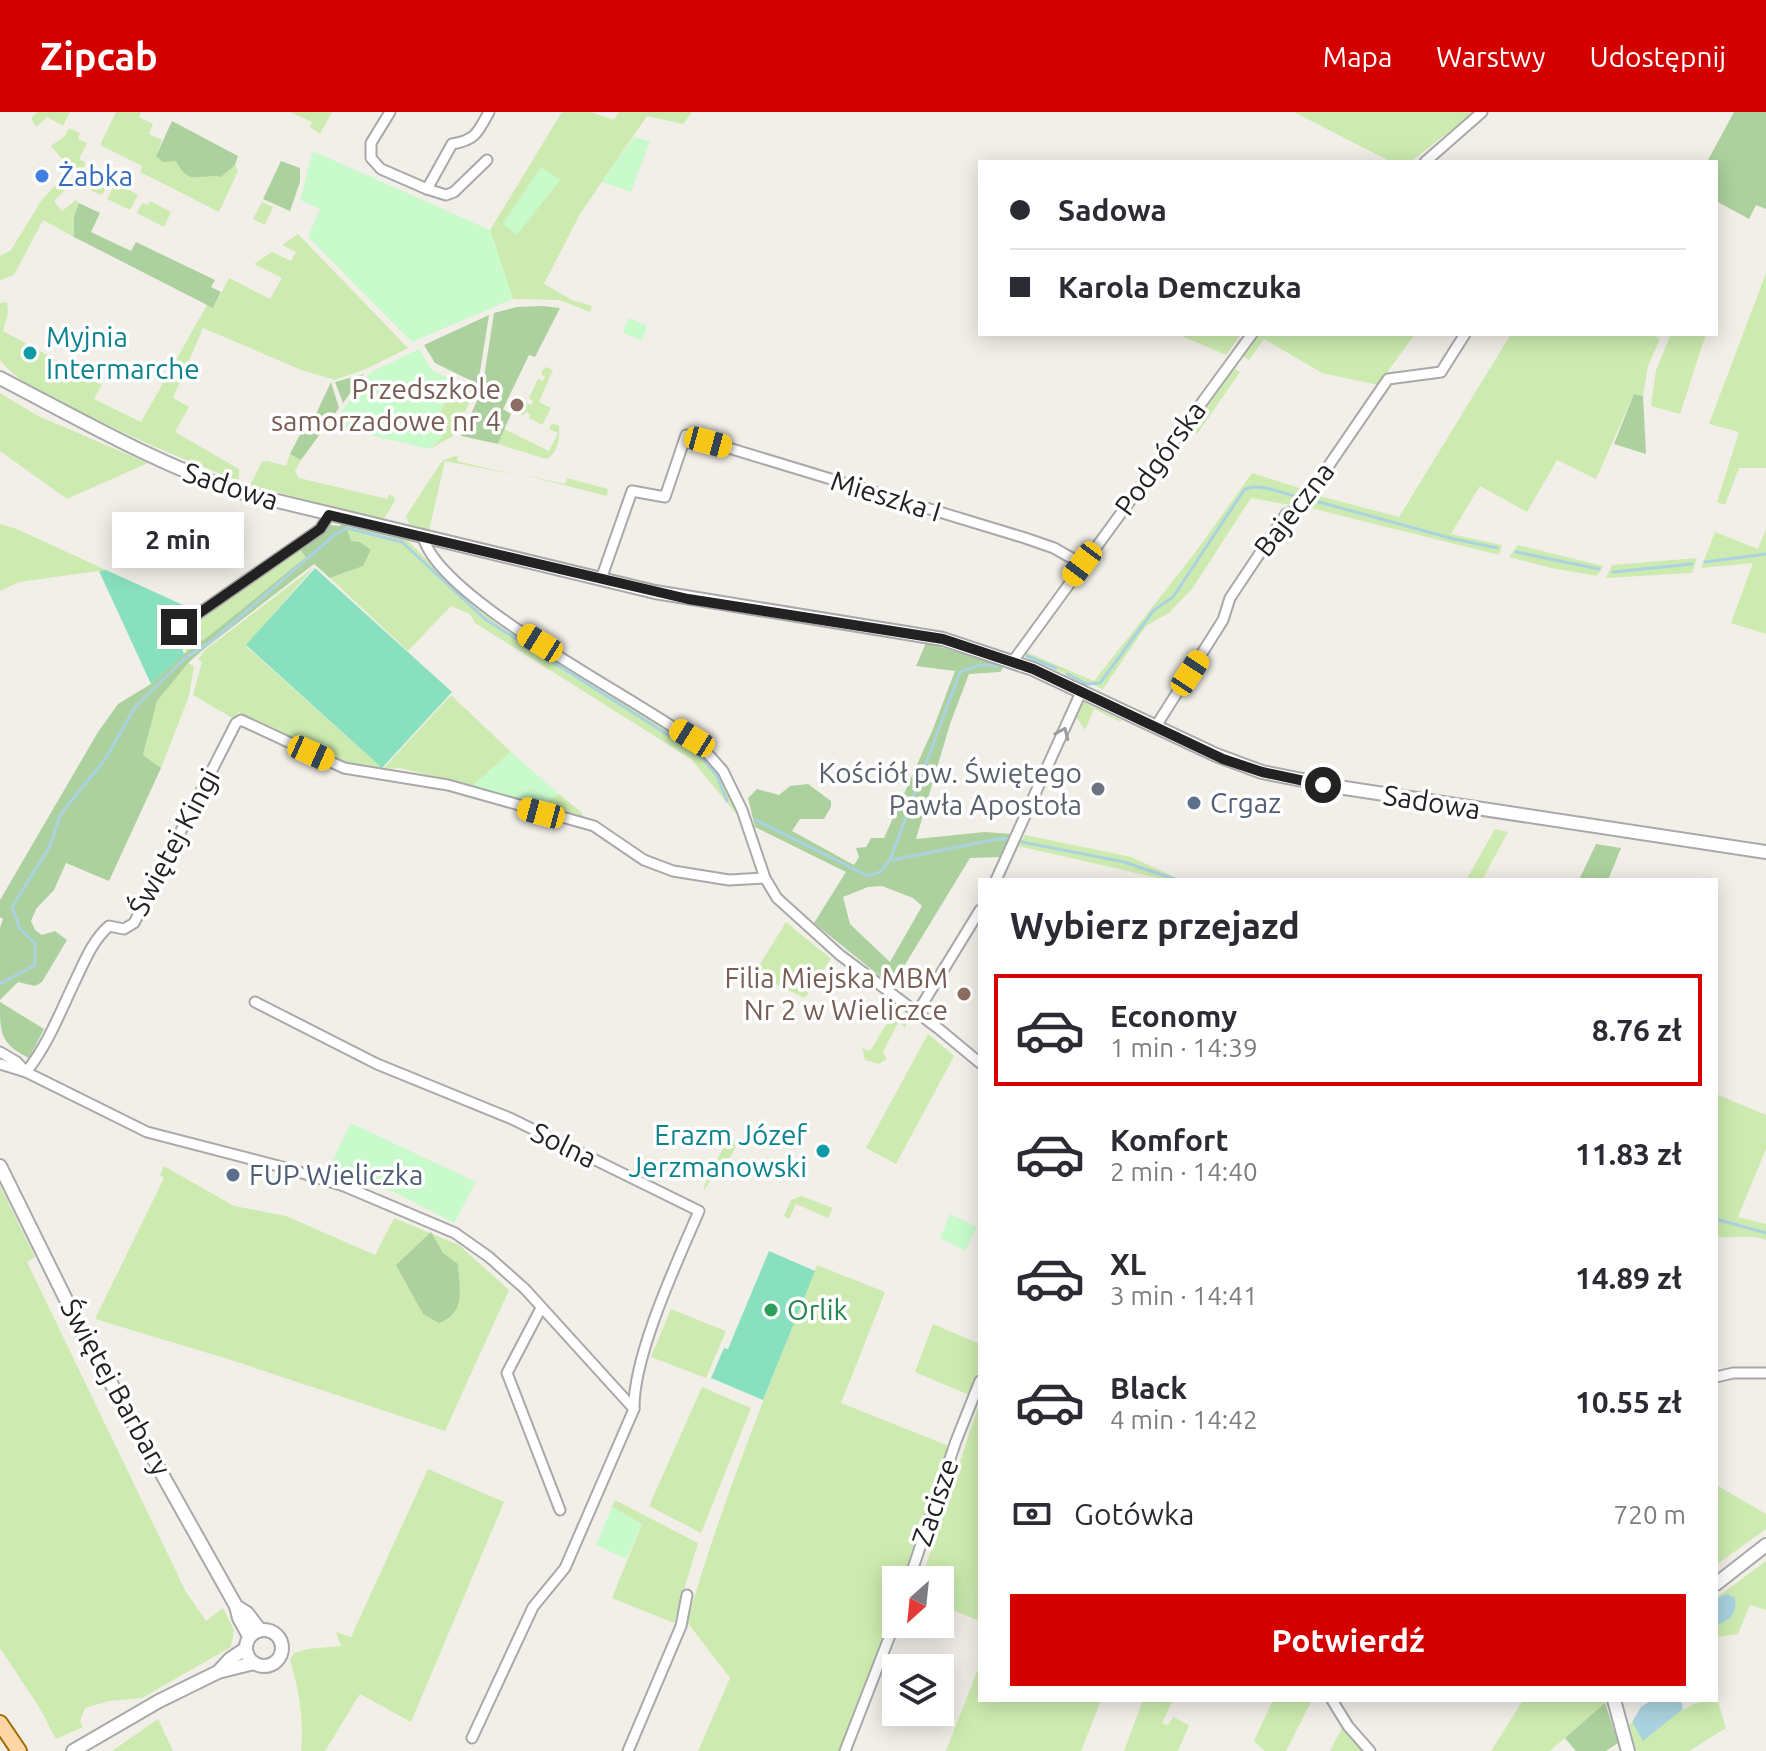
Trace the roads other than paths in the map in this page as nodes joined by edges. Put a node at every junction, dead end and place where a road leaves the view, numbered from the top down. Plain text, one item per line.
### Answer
1 (390, 112) edge
2 (489, 112) edge
3 (1482, 112) edge
4 (487, 160) dead end
5 (1427, 160) edge
6 (427, 189) junction
7 (1251, 336) edge
8 (1464, 336) edge
9 (0, 375) edge
10 (329, 515) junction
11 (423, 536) junction
12 (1082, 564) junction
13 (601, 579) junction
14 (179, 627) dead end
15 (1013, 661) junction
16 (1082, 690) junction
17 (1156, 726) junction
18 (1766, 852) edge
19 (765, 878) junction
20 (997, 878) edge
21 (978, 914) edge
22 (255, 1002) dead end
23 (917, 1013) junction
24 (0, 1052) edge
25 (978, 1061) edge
26 (0, 1064) edge
27 (26, 1072) junction
28 (0, 1166) edge
29 (541, 1308) junction
30 (1766, 1373) edge
31 (1718, 1377) edge
32 (978, 1386) edge
33 (634, 1409) junction
34 (560, 1510) dead end
35 (1766, 1545) edge
36 (914, 1566) edge
37 (1718, 1582) edge
38 (687, 1595) dead end
39 (252, 1638) junction
40 (889, 1638) edge
41 (254, 1663) junction
42 (218, 1672) junction
43 (1333, 1702) edge
44 (1615, 1702) edge
45 (0, 1723) edge
46 (472, 1738) dead end
47 (75, 1750) edge
48 (19, 1751) edge
49 (628, 1751) edge
50 (845, 1751) edge
51 (1370, 1751) edge
52 (1628, 1751) edge

1 - 6 street
2 - 6 street
3 - 5 street
4 - 6 street
7 - 12 street, Podgórska
8 - 17 street, Bajeczna
9 - 10 street, Sadowa
10 - 11 street, Sadowa
10 - 14 street
11 - 13 street, Sadowa
11 - 19 street
12 - 13 street, Mieszka I
12 - 15 street, Podgórska
13 - 15 street, Sadowa
15 - 16 street, Sadowa
16 - 17 street, Sadowa
20 -> 16 street
17 - 18 street, Sadowa
19 - 23 street
19 - 27 street, Świętej Kingi
21 - 23 street
22 - 33 street, Solna
23 - 25 street
24 - 27 street
26 - 27 street
27 - 29 street
28 - 39 street, Świętej Barbary
29 - 33 street
29 - 34 street
30 - 31 street
32 - 36 street, Zacisze
33 - 46 street
35 - 37 street
38 - 49 street
39 - 41 street
39 - 41 street
39 - 42 street
40 - 50 street
41 - 42 street
42 - 47 street
43 - 51 street
44 - 52 street
45 - 48 main road

